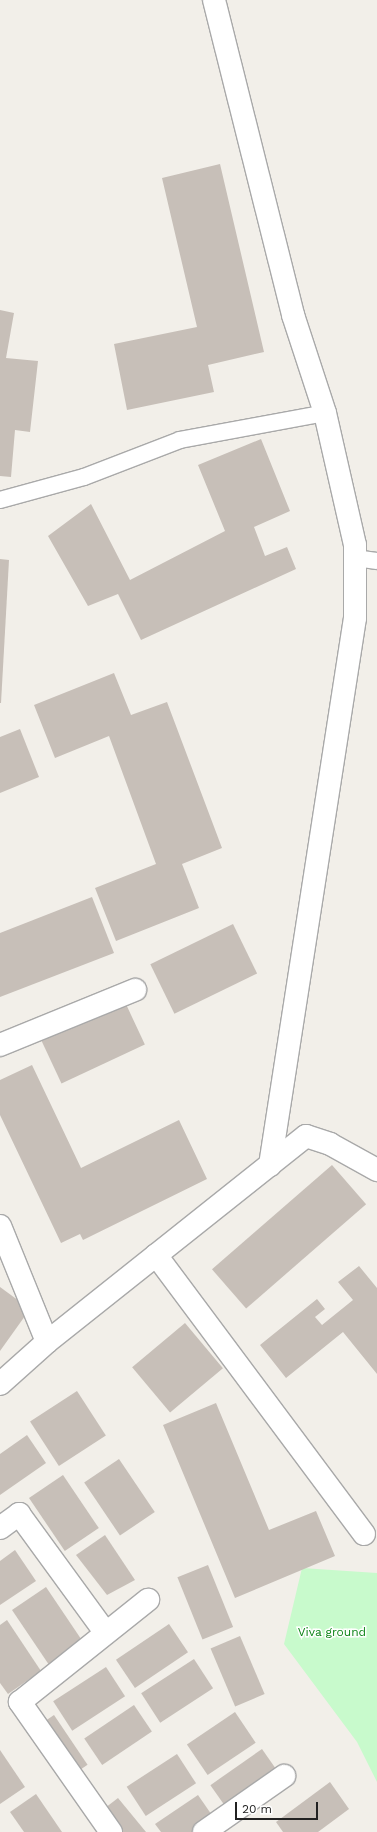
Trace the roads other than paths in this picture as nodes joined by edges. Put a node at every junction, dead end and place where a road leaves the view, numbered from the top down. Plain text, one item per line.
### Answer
1 (214, 0) edge
2 (325, 413) junction
3 (0, 500) edge
4 (355, 558) junction
5 (377, 561) edge
6 (135, 990) dead end
7 (0, 1045) edge
8 (270, 1165) junction
9 (377, 1170) edge
10 (0, 1226) edge
11 (156, 1255) junction
12 (47, 1342) junction
13 (0, 1384) edge
14 (0, 1528) edge
15 (364, 1534) dead end
16 (148, 1600) dead end
17 (105, 1632) junction
18 (284, 1776) dead end
19 (111, 1832) edge
20 (204, 1832) edge

1 - 2 street
2 - 3 lane
2 - 4 street
4 - 5 lane
4 - 8 street
6 - 7 street
8 - 9 street
8 - 11 street
10 - 12 street
11 - 12 street
11 - 15 street
12 - 13 street
14 - 17 street
16 - 17 street
17 - 19 street
18 - 20 street

